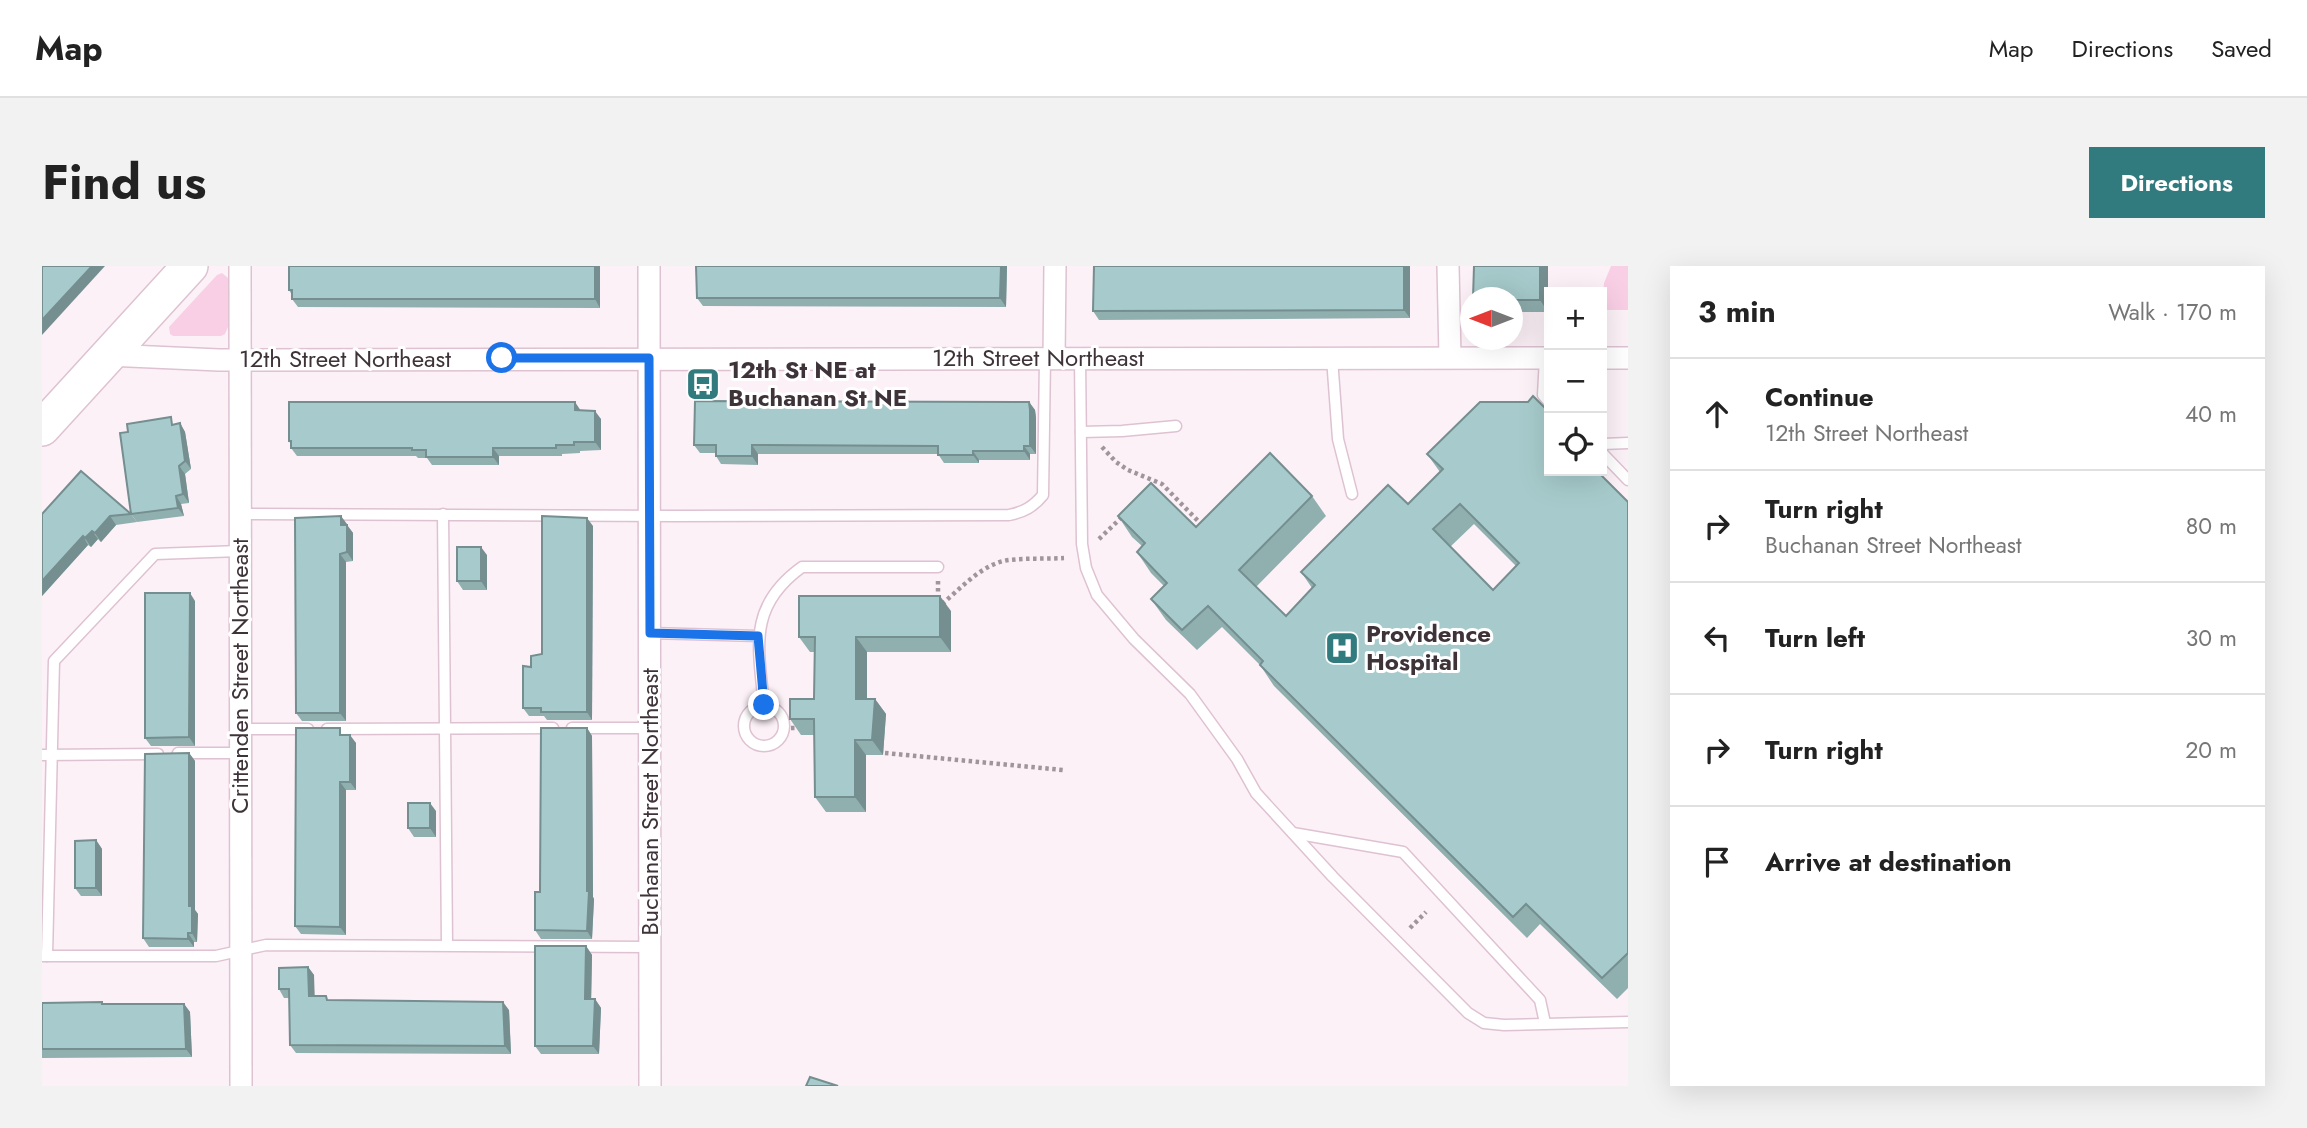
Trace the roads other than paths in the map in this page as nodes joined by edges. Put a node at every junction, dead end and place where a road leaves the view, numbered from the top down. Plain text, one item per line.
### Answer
1 (190, 266) edge
2 (240, 266) edge
3 (649, 266) edge
4 (1055, 266) edge
5 (1448, 266) edge
6 (107, 355) junction
7 (1450, 357) junction
8 (649, 358) junction
9 (1049, 358) junction
10 (1080, 358) junction
11 (1332, 358) junction
12 (1544, 358) edge
13 (1607, 358) edge
14 (1628, 358) edge
15 (239, 360) junction
16 (1176, 426) dead end
17 (42, 428) edge
18 (1081, 432) junction
19 (1628, 443) edge
20 (1607, 444) edge
21 (1607, 458) edge
22 (1628, 480) edge
23 (1352, 494) dead end
24 (240, 514) junction
25 (443, 514) junction
26 (648, 515) junction
27 (240, 551) junction
28 (938, 567) road end
29 (650, 633) junction
30 (758, 636) junction
31 (764, 705) junction
32 (445, 728) junction
33 (650, 728) junction
34 (240, 729) junction
35 (241, 753) junction
36 (46, 755) edge
37 (1293, 833) junction
38 (447, 944) junction
39 (650, 947) junction
40 (240, 950) junction
41 (45, 956) edge
42 (1628, 1022) edge
43 (1545, 1023) junction
44 (241, 1086) edge
45 (650, 1086) edge

1 - 6 main road
2 - 15 street, Crittenden Street Northeast
3 - 8 street, Buchanan Street Northeast
4 - 9 street
5 - 7 street
6 - 15 street, 12th Street Northeast
6 - 17 main road
7 - 11 street, 12th Street Northeast
7 - 12 street, 12th Street Northeast
8 - 9 street, 12th Street Northeast
8 - 15 street, 12th Street Northeast
8 - 26 street, Buchanan Street Northeast
9 - 10 street, 12th Street Northeast
9 - 26 lane
10 - 11 street, 12th Street Northeast
10 - 18 lane
11 - 23 lane
13 - 14 street
15 - 24 street, Crittenden Street Northeast
16 - 18 lane
18 - 37 lane
19 - 20 lane
21 - 22 lane
24 - 25 lane
24 - 27 street, Crittenden Street Northeast
25 - 26 lane
25 - 32 lane
26 - 29 street, Buchanan Street Northeast
27 - 34 street, Crittenden Street Northeast
27 - 36 lane
28 - 30 lane
29 - 30 lane
29 - 33 street, Buchanan Street Northeast
30 - 31 lane
31 - 31 lane
32 - 33 lane
32 - 34 lane
32 - 38 lane
33 - 39 street, Buchanan Street Northeast
34 - 35 street, Crittenden Street Northeast
35 - 36 lane
35 - 40 street, Crittenden Street Northeast
36 - 41 lane
37 - 43 lane
37 - 43 lane
38 - 39 lane
38 - 40 lane
39 - 45 street, Buchanan Street Northeast
40 - 41 lane
40 - 44 street, Crittenden Street Northeast
42 - 43 lane

